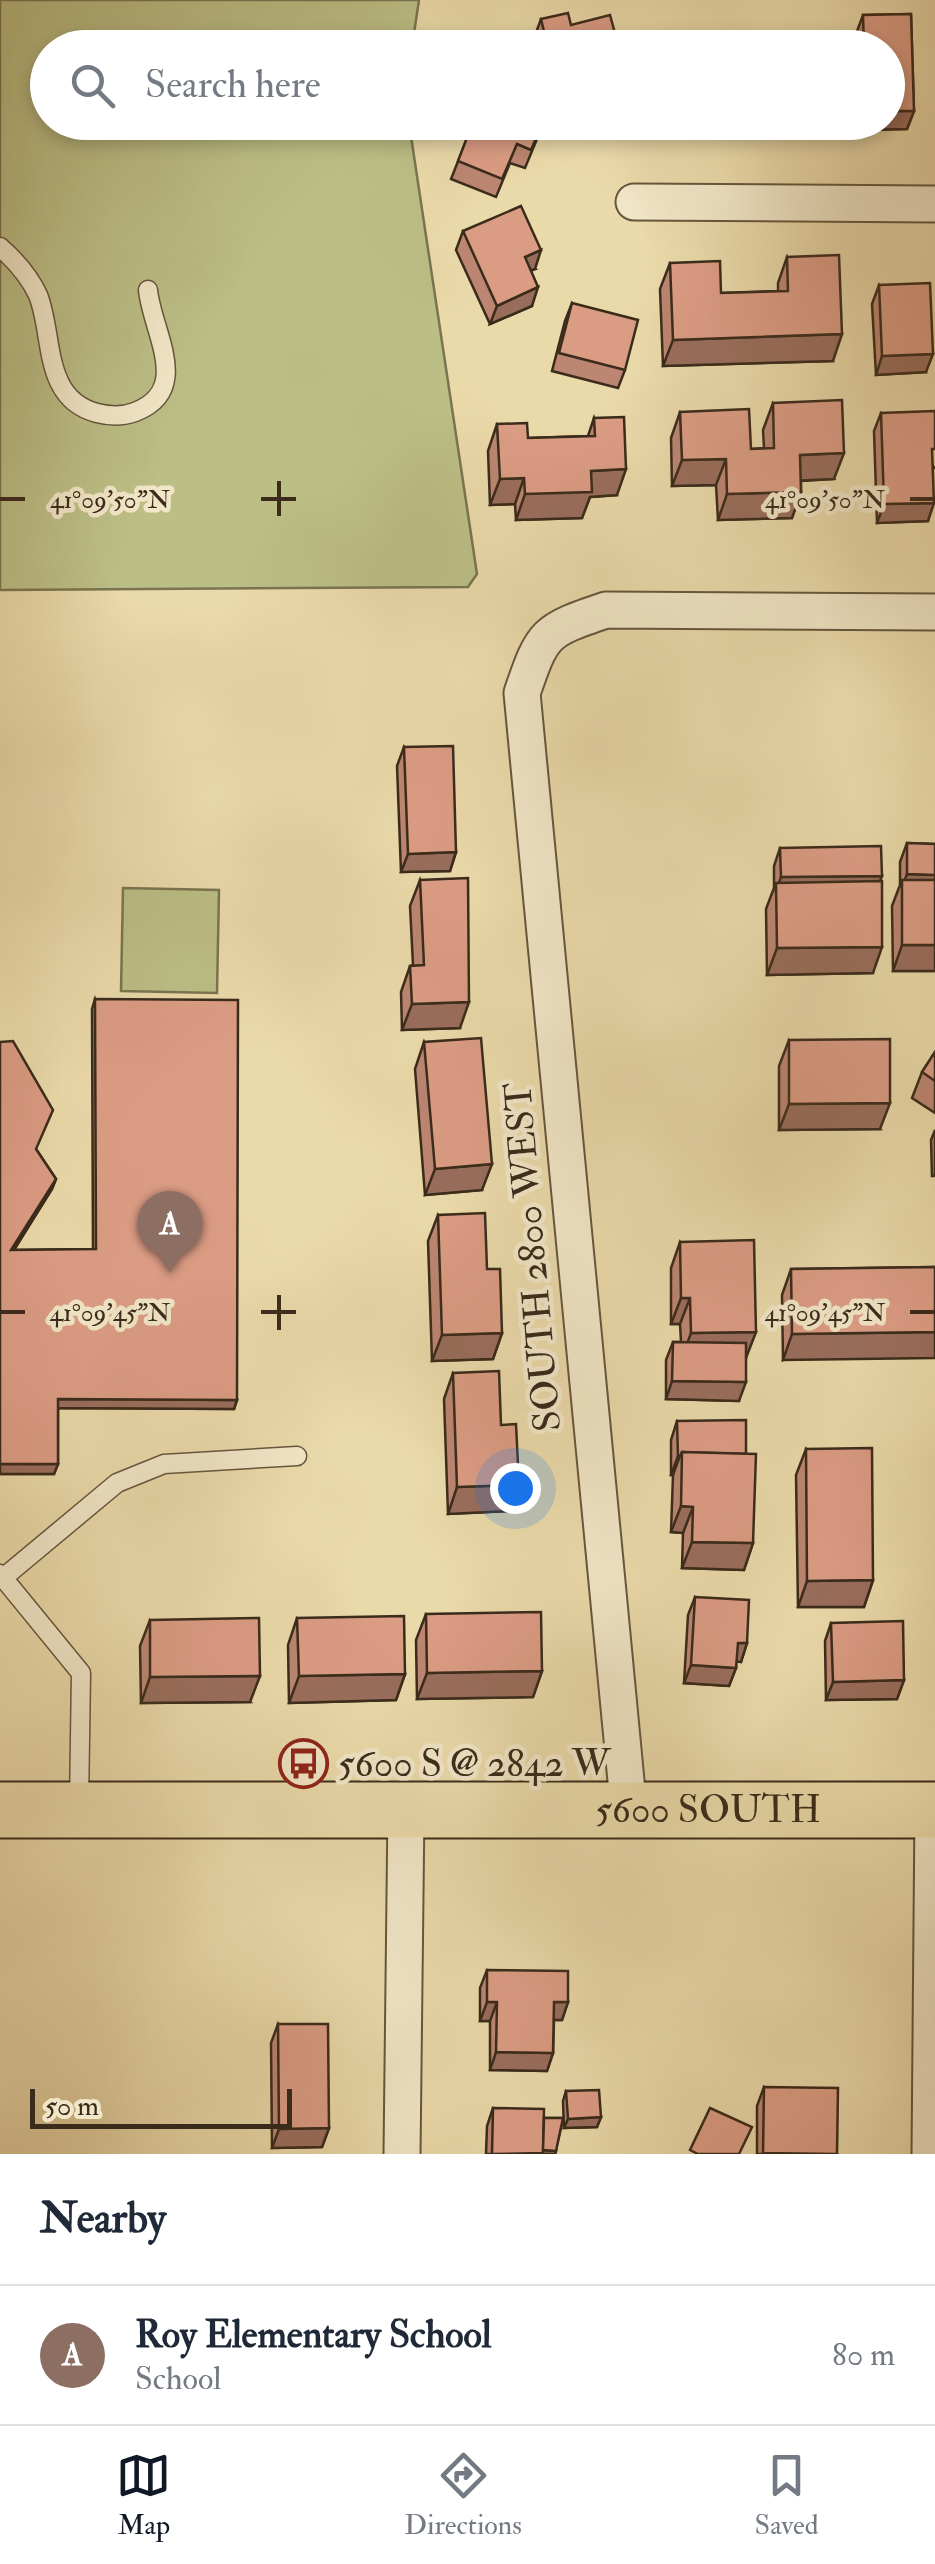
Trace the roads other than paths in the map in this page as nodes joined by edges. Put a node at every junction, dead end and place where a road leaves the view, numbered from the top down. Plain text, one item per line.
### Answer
1 (634, 202) dead end
2 (935, 204) edge
3 (0, 246) edge
4 (148, 290) dead end
5 (935, 612) edge
6 (297, 1456) dead end
7 (2, 1576) edge
8 (0, 1810) edge
9 (79, 1810) junction
10 (406, 1810) junction
11 (934, 1810) edge
12 (628, 1812) junction
13 (402, 2154) edge
14 (930, 2154) edge

1 - 2 street
3 - 4 lane
5 - 12 street, SOUTH 2800 WEST
6 - 7 lane
7 - 9 lane
8 - 9 main road, 5600 SOUTH
9 - 10 main road, 5600 SOUTH
10 - 12 main road, 5600 SOUTH
10 - 13 street
11 - 12 main road, 5600 SOUTH
11 - 14 street

